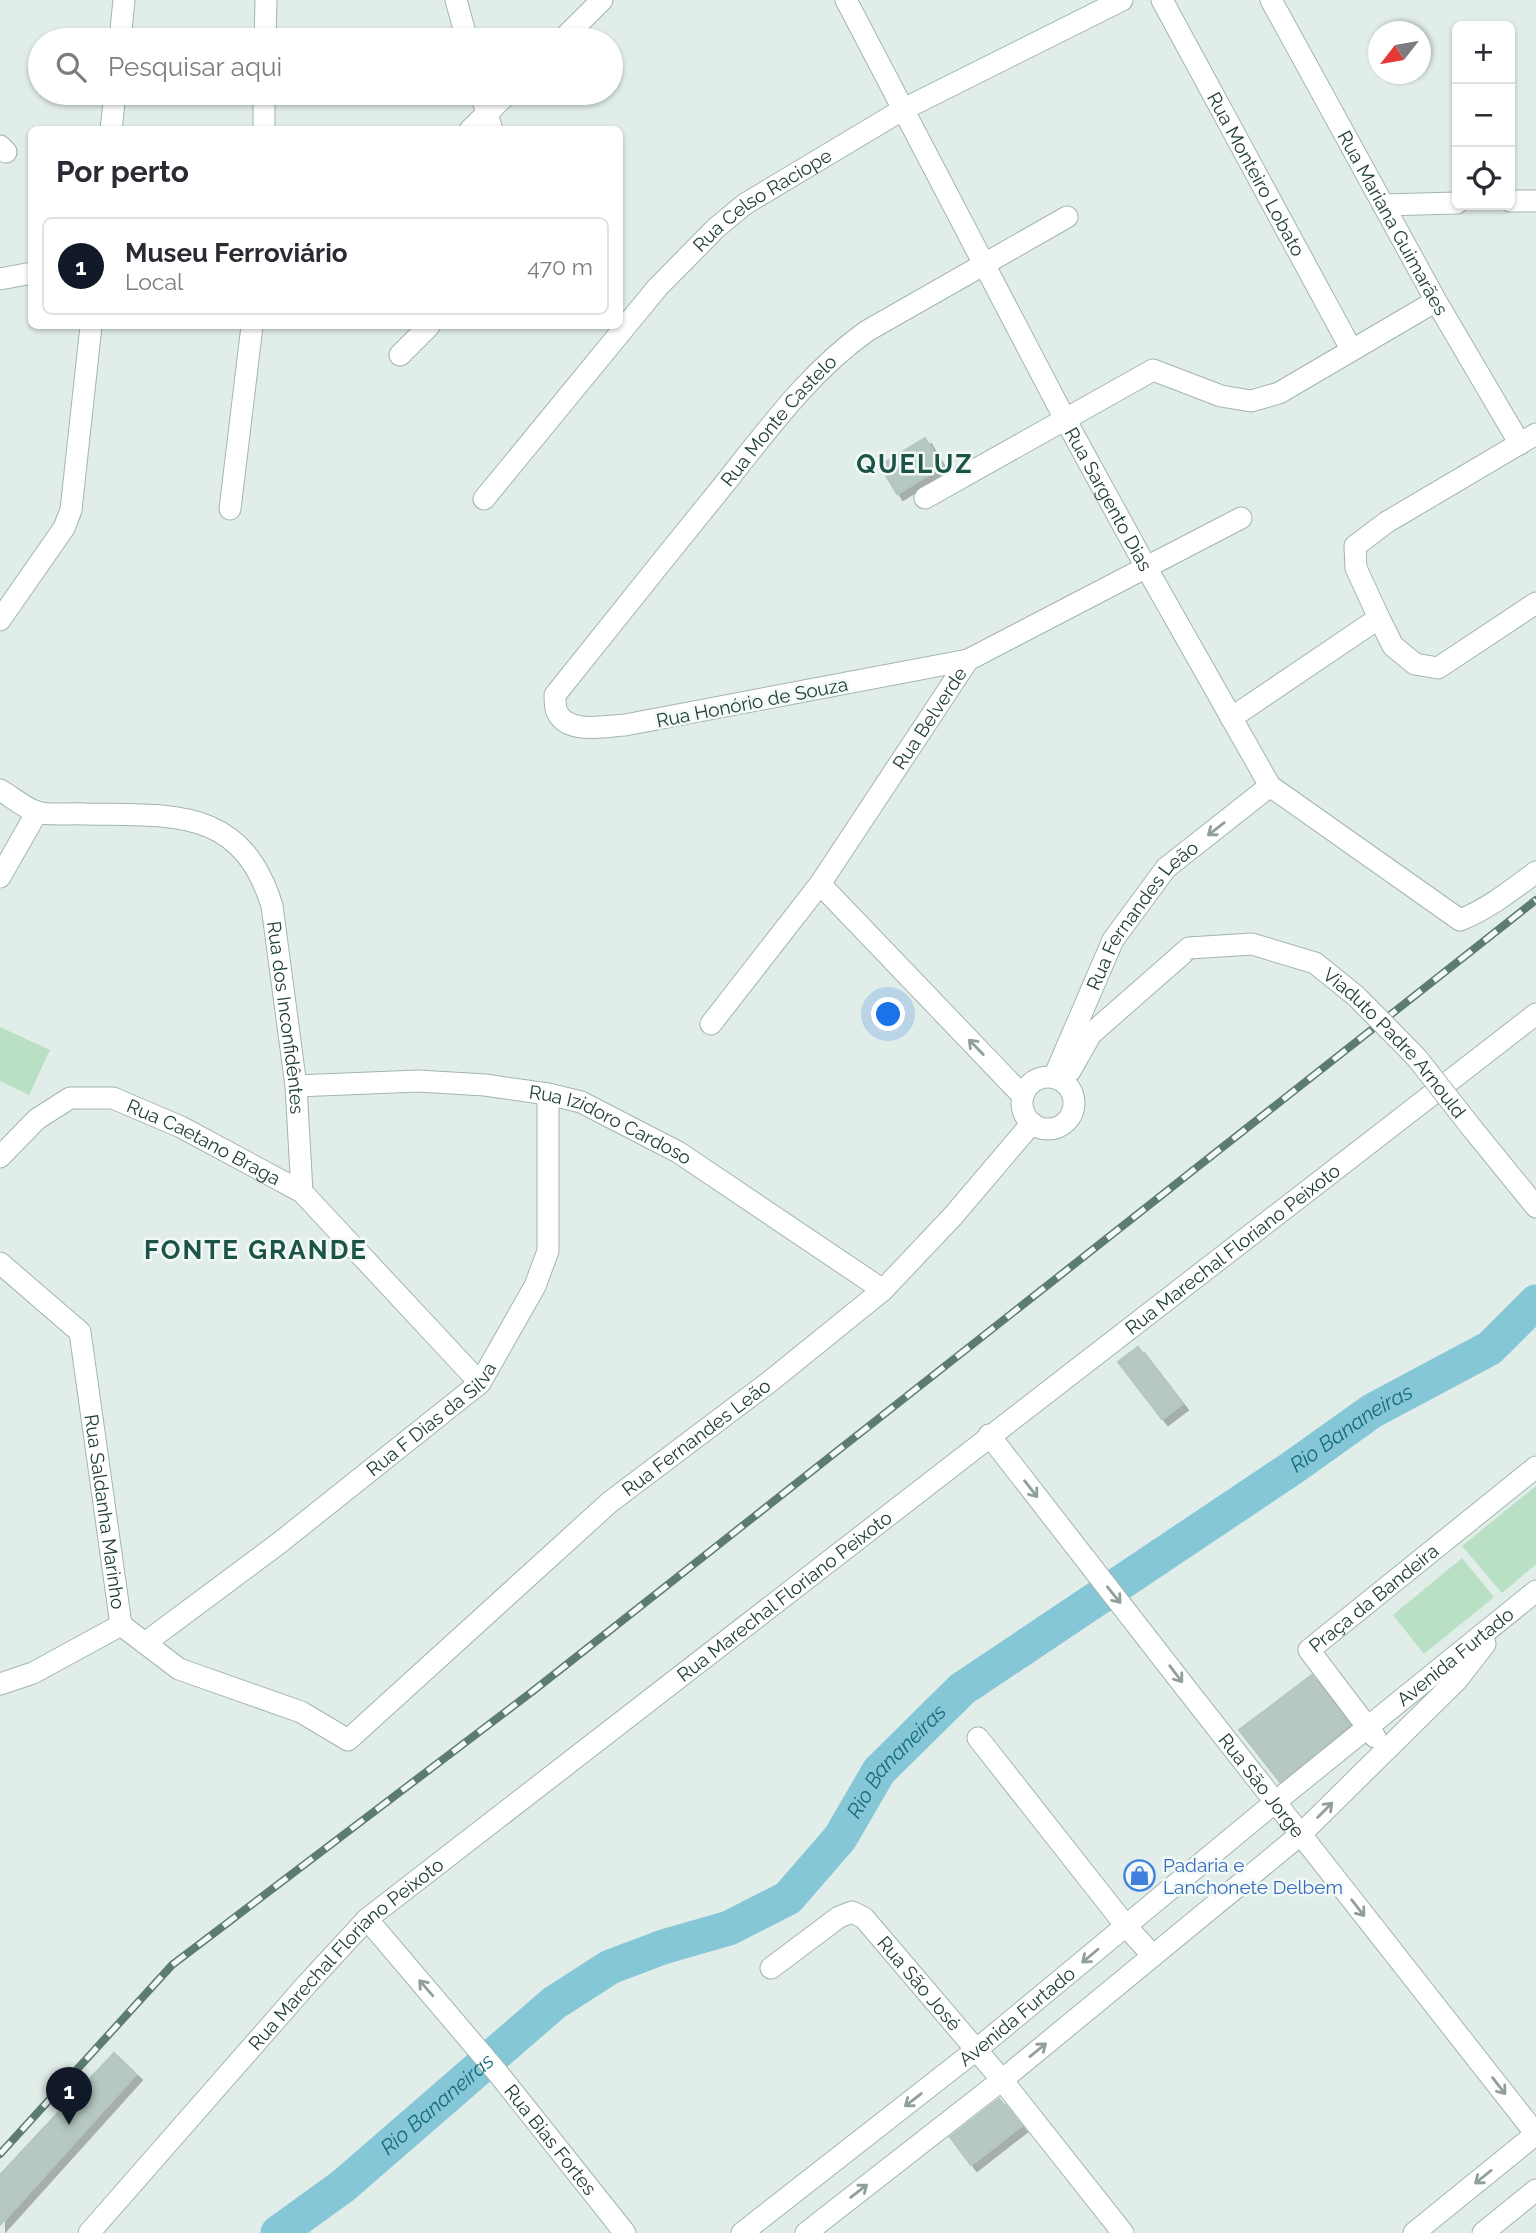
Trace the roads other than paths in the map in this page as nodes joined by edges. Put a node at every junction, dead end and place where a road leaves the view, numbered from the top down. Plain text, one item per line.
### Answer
1 (124, 0) edge
2 (266, 0) edge
3 (456, 0) edge
4 (603, 0) edge
5 (846, 0) edge
6 (1122, 0) edge
7 (1162, 0) edge
8 (1271, 0) edge
9 (121, 28) edge
10 (265, 28) edge
11 (464, 28) edge
12 (574, 28) edge
13 (114, 105) edge
14 (264, 105) edge
15 (485, 105) edge
16 (501, 105) edge
17 (902, 110) junction
18 (490, 122) edge
19 (111, 126) edge
20 (264, 126) edge
21 (1515, 201) edge
22 (1536, 201) edge
23 (1452, 203) edge
24 (1383, 205) junction
25 (1067, 217) dead end
26 (982, 264) junction
27 (28, 274) edge
28 (0, 279) edge
29 (1436, 301) junction
30 (91, 329) edge
31 (252, 329) edge
32 (426, 329) edge
33 (1351, 349) junction
34 (400, 355) dead end
35 (1065, 419) junction
36 (1528, 439) edge
37 (925, 498) dead end
38 (484, 499) dead end
39 (230, 509) dead end
40 (1241, 518) dead end
41 (1146, 567) junction
42 (8, 594) edge
43 (1536, 603) edge
44 (1379, 618) junction
45 (0, 620) edge
46 (968, 660) junction
47 (555, 695) joint
48 (1231, 718) junction
49 (1269, 786) junction
50 (0, 790) edge
51 (37, 812) junction
52 (1536, 872) edge
53 (0, 877) edge
54 (820, 884) junction
55 (1534, 1016) edge
56 (711, 1024) dead end
57 (1059, 1080) junction
58 (296, 1086) junction
59 (548, 1094) junction
60 (1023, 1096) junction
61 (1032, 1123) junction
62 (0, 1157) edge
63 (302, 1192) junction
64 (1536, 1207) edge
65 (0, 1263) edge
66 (883, 1290) junction
67 (480, 1383) junction
68 (989, 1435) junction
69 (1536, 1467) edge
70 (1536, 1591) edge
71 (1506, 1616) junction
72 (121, 1625) junction
73 (145, 1643) junction
74 (0, 1684) edge
75 (1368, 1727) junction
76 (978, 1738) dead end
77 (348, 1740) joint
78 (1386, 1750) junction
79 (1274, 1803) junction
80 (1300, 1835) junction
81 (367, 1919) junction
82 (1126, 1926) junction
83 (1153, 1956) junction
84 (771, 1968) dead end
85 (976, 2050) junction
86 (1002, 2080) junction
87 (1536, 2134) edge
88 (1536, 2190) edge
89 (95, 2231) edge
90 (625, 2233) edge
91 (742, 2233) edge
92 (806, 2233) edge
93 (1123, 2233) edge
94 (1414, 2233) edge
95 (1483, 2233) edge

1 - 9 street
2 - 10 street
3 - 11 street
4 - 12 street
5 - 17 street, Rua Sargento Dias
6 - 17 street, Rua Celso Raciope
7 - 33 street, Rua Monteiro Lobato
8 - 24 street, Rua Mariana Guimarães
13 - 19 street
14 - 20 street
15 - 18 street
16 - 18 street
17 - 26 street, Rua Sargento Dias
17 - 38 street, Rua Celso Raciope
21 - 22 street
23 - 24 street
24 - 29 street, Rua Mariana Guimarães
25 - 26 street, Rua Monte Castelo
26 - 35 street, Rua Sargento Dias
26 - 47 street, Rua Monte Castelo
27 - 28 street
29 - 33 street
29 - 36 street, Rua Mariana Guimarães
30 - 42 street
31 - 39 street
32 - 34 street
33 - 35 street
35 - 37 street
35 - 41 street, Rua Sargento Dias
36 - 44 street
40 - 41 street, Rua Belverde
41 - 46 street, Rua Belverde
41 - 48 street, Rua Sargento Dias
42 - 45 street
43 - 44 street
44 - 48 street
46 - 47 street, Rua Honório de Souza
46 - 54 street, Rua Belverde
48 - 49 street, Rua Sargento Dias
49 - 52 street, Rua Sargento Dias
49 -> 57 street, Rua Fernandes Leão
50 - 51 street, Rua dos Inconfidêntes
51 - 53 street
51 - 58 street, Rua dos Inconfidêntes
54 - 56 street, Rua Belverde
60 -> 54 street
55 - 68 street, Rua Marechal Floriano Peixoto
57 - 60 street
57 - 61 street
57 - 64 street, Viaduto Padre Arnould, bridge
58 - 59 street, Rua Izidoro Cardoso
58 - 63 street, Rua dos Inconfidêntes
59 - 66 street, Rua Izidoro Cardoso
59 - 67 street, Rua F Dias da Silva
60 - 61 street
61 - 66 street, Rua Fernandes Leão
62 - 63 street, Rua Caetano Braga
63 - 67 street
65 - 72 street, Rua Saldanha Marinho
66 - 77 street, Rua Fernandes Leão
67 - 73 street, Rua F Dias da Silva
68 -> 79 street, Rua São Jorge
68 - 81 street, Rua Marechal Floriano Peixoto
69 - 75 street, Praça da Bandeira
70 - 71 street
71 - 75 street, Avenida Furtado
71 - 78 street, Avenida Furtado
72 - 73 street, Rua Saldanha Marinho
72 - 74 street
73 - 77 street, Rua Saldanha Marinho
75 - 78 street, Praça da Bandeira
75 - 79 street, Avenida Furtado
76 - 82 street
80 -> 78 street, Avenida Furtado
79 - 80 street, Rua São Jorge
79 - 82 street, Avenida Furtado
80 - 83 street, Avenida Furtado
80 -> 87 street, Rua São Jorge
81 - 89 street, Rua Marechal Floriano Peixoto
90 -> 81 street, Rua Bias Fortes
82 - 83 street
82 -> 85 street, Avenida Furtado
86 -> 83 street, Avenida Furtado
84 - 85 street, Rua São José
85 - 86 street, Rua São José
85 -> 91 street, Avenida Furtado
92 -> 86 street, Avenida Furtado
86 - 93 street, Rua São José
87 -> 94 street
88 - 95 street

